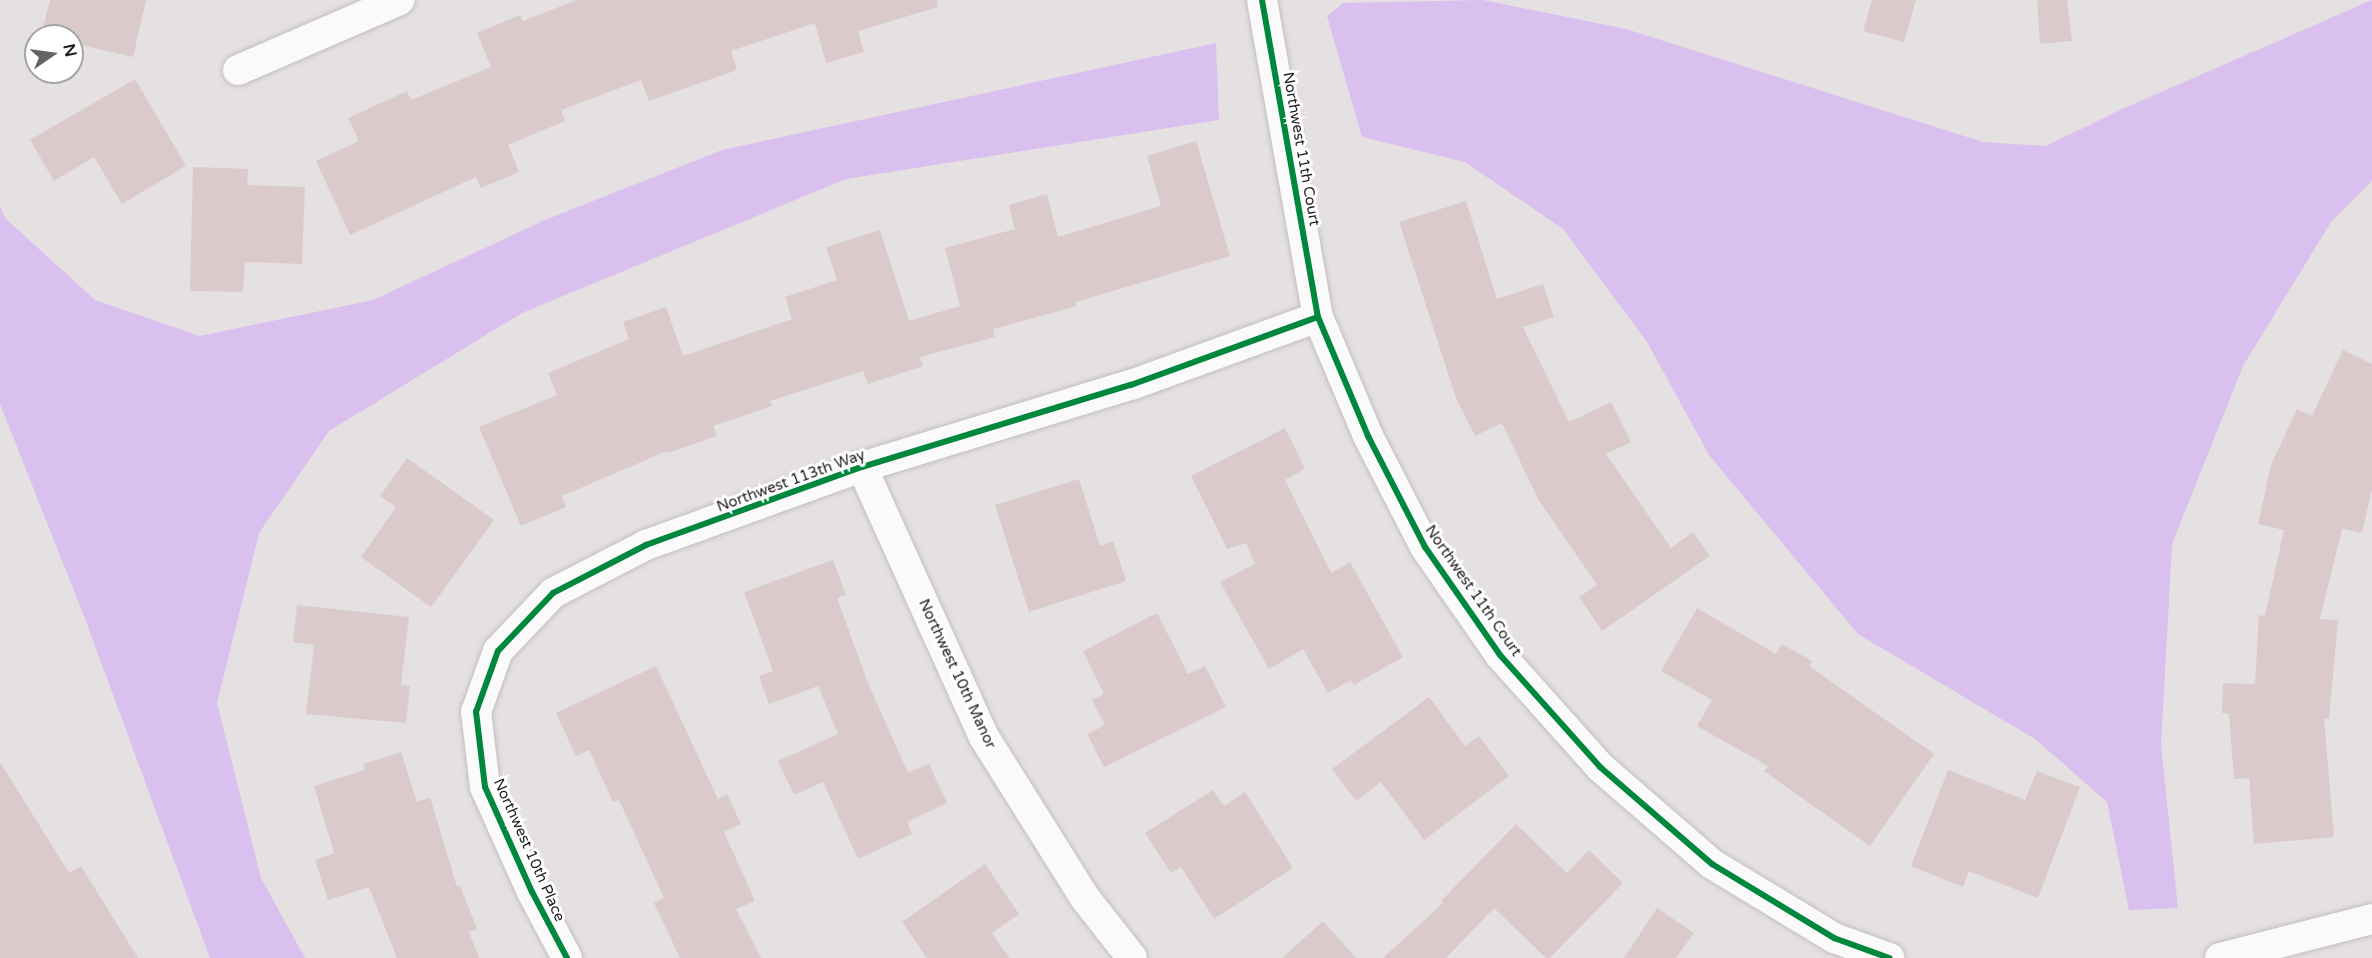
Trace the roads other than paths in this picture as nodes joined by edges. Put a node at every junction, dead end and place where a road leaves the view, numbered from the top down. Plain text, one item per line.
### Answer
1 (400, 0) edge
2 (1262, 0) edge
3 (238, 70) dead end
4 (1318, 317) junction
5 (862, 467) junction
6 (476, 712) joint
7 (2372, 920) edge
8 (567, 958) edge
9 (1132, 958) edge
10 (1889, 958) edge
11 (2220, 958) edge

1 - 3 street
2 - 4 street, Northwest 11th Court
4 - 5 street, Northwest 113th Way
4 - 10 street, Northwest 11th Court
5 - 6 street, Northwest 113th Way
5 - 9 street, Northwest 10th Manor
6 - 8 street, Northwest 10th Place
7 - 11 street

